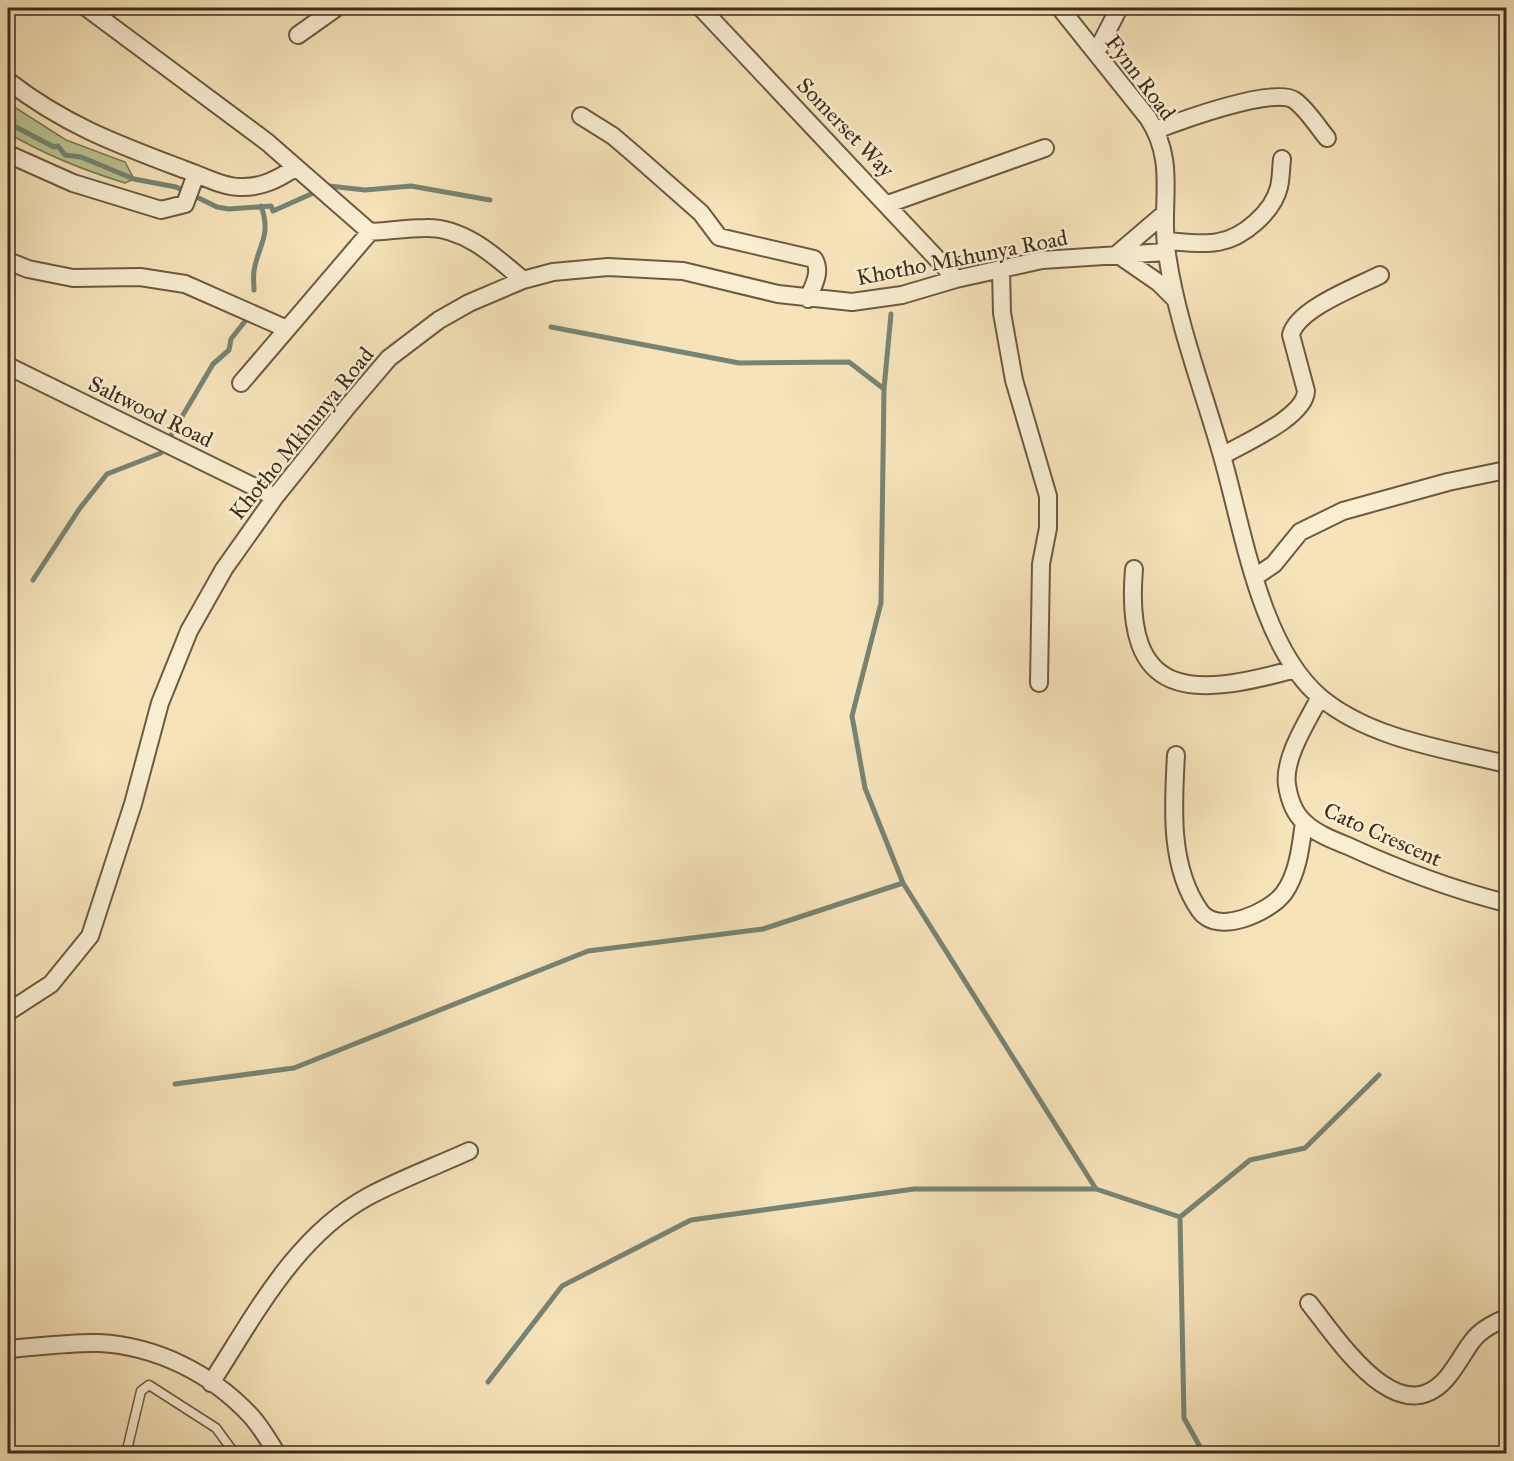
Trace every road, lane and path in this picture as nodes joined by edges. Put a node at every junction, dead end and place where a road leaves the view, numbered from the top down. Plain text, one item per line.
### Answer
1 (87, 8) edge
2 (336, 8) edge
3 (701, 8) edge
4 (1060, 8) edge
5 (1119, 8) edge
6 (298, 35) dead end
7 (1096, 53) junction
8 (8, 81) edge
9 (581, 116) dead end
10 (1156, 130) junction
11 (1327, 138) dead end
12 (1045, 148) dead end
13 (8, 154) edge
14 (1282, 159) dead end
15 (296, 168) junction
16 (194, 180) junction
17 (888, 204) junction
18 (1166, 213) junction
19 (370, 232) junction
20 (1166, 247) junction
21 (1117, 254) junction
22 (8, 261) edge
23 (1001, 270) junction
24 (1380, 275) dead end
25 (956, 279) junction
26 (523, 280) junction
27 (808, 299) junction
28 (1175, 299) junction
29 (287, 329) junction
30 (8, 366) edge
31 (241, 383) dead end
32 (1222, 456) junction
33 (1506, 470) edge
34 (275, 497) junction
35 (1134, 569) dead end
36 (1256, 577) junction
37 (1295, 669) junction
38 (1039, 683) dead end
39 (1320, 697) junction
40 (1176, 755) dead end
41 (1506, 764) edge
42 (1304, 822) junction
43 (1506, 903) edge
44 (8, 1012) edge
45 (469, 1151) dead end
46 (1309, 1303) dead end
47 (1506, 1318) edge
48 (8, 1349) edge
49 (212, 1383) junction
50 (126, 1454) edge
51 (235, 1454) edge
52 (277, 1454) edge

1 - 15 street
2 - 6 street
3 - 17 street, Somerset Way
4 - 7 street, Fynn Road
5 - 7 street
7 - 10 street, Fynn Road
8 - 16 street
9 - 27 street
10 - 11 street
10 - 18 street, Fynn Road
12 - 17 street
13 - 16 street
14 - 20 street, Khotho Mkhunya Road
15 - 16 street
15 - 19 street
17 - 25 street, Somerset Way
18 - 20 street, Fynn Road
18 - 21 street
19 - 26 street
19 - 29 street
20 - 21 street, Khotho Mkhunya Road
20 - 28 street
21 - 23 street, Khotho Mkhunya Road
21 - 28 street
22 - 29 street
23 - 25 street, Khotho Mkhunya Road
23 - 38 street
24 - 32 street
25 - 27 street, Khotho Mkhunya Road
26 - 27 street, Khotho Mkhunya Road
26 - 34 street, Khotho Mkhunya Road
28 - 32 street
29 - 31 street
30 - 34 street, Saltwood Road
32 - 36 street
33 - 36 street
34 - 44 street, Khotho Mkhunya Road
35 - 37 street
36 - 37 street
37 - 39 street
39 - 41 street
39 - 42 street, Cato Crescent
40 - 42 street
42 - 43 street, Cato Crescent
45 - 49 street
46 - 47 street
48 - 49 street
49 - 52 street
50 - 51 lane

